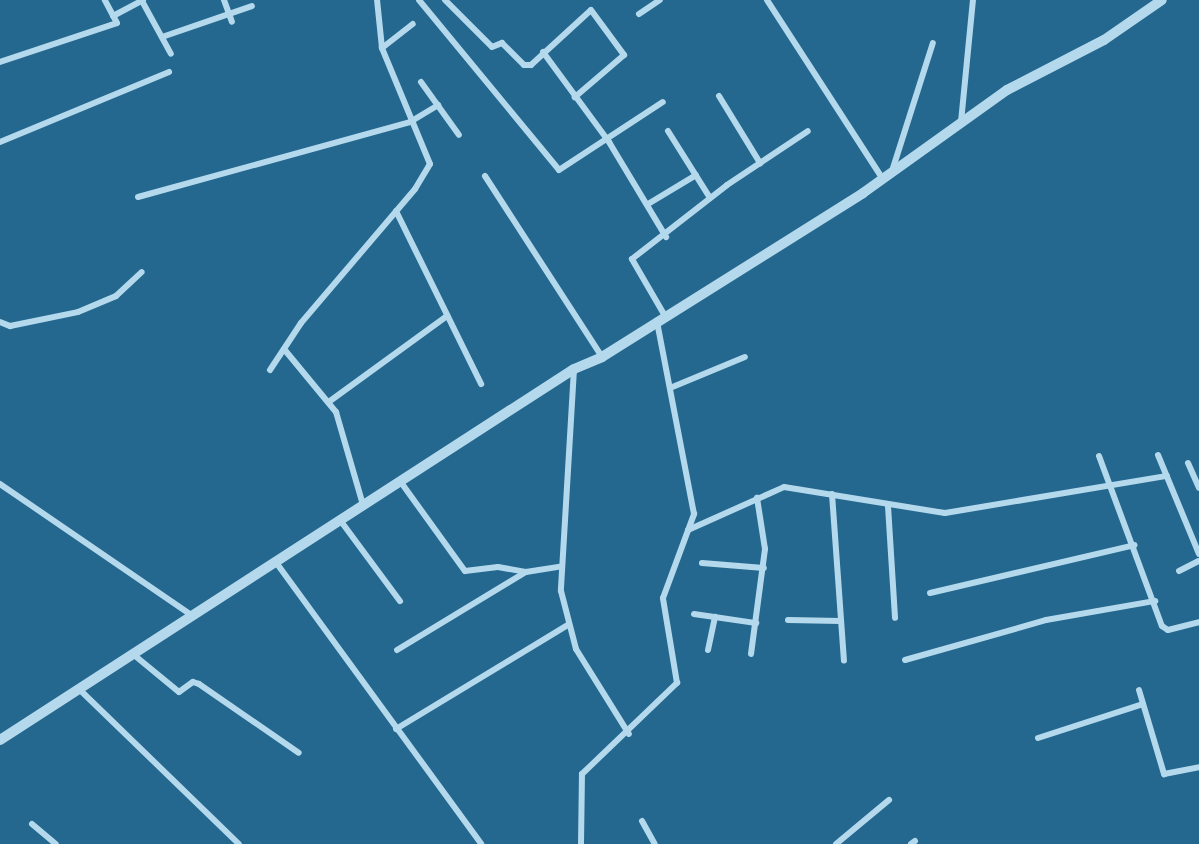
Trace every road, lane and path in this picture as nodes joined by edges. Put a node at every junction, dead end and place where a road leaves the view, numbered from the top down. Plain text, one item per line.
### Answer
1 (105, 0) edge
2 (142, 0) edge
3 (224, 0) edge
4 (377, 0) edge
5 (419, 0) edge
6 (446, 0) edge
7 (660, 0) edge
8 (767, 0) edge
9 (974, 0) edge
10 (1162, 0) edge
11 (650, 3) edge
12 (252, 6) dead end
13 (228, 12) junction
14 (639, 14) dead end
15 (113, 16) junction
16 (232, 22) dead end
17 (413, 24) dead end
18 (162, 37) junction
19 (933, 43) dead end
20 (382, 48) junction
21 (543, 51) junction
22 (171, 54) dead end
23 (0, 62) edge
24 (169, 72) dead end
25 (421, 82) dead end
26 (719, 96) dead end
27 (575, 97) junction
28 (663, 102) dead end
29 (438, 105) junction
30 (410, 122) junction
31 (961, 126) junction
32 (668, 131) dead end
33 (808, 131) dead end
34 (459, 135) dead end
35 (0, 142) edge
36 (609, 142) junction
37 (760, 163) junction
38 (893, 168) junction
39 (696, 175) junction
40 (485, 176) dead end
41 (882, 178) junction
42 (138, 197) dead end
43 (710, 198) junction
44 (648, 204) junction
45 (396, 211) junction
46 (666, 237) junction
47 (142, 272) dead end
48 (447, 316) junction
49 (661, 318) junction
50 (0, 322) edge
51 (284, 349) junction
52 (602, 357) junction
53 (745, 357) dead end
54 (574, 369) junction
55 (270, 370) dead end
56 (481, 384) dead end
57 (670, 388) junction
58 (330, 401) junction
59 (1158, 455) dead end
60 (1099, 456) dead end
61 (1188, 463) dead end
62 (1167, 476) junction
63 (400, 480) junction
64 (0, 484) edge
65 (1199, 488) edge
66 (1112, 489) junction
67 (832, 494) junction
68 (757, 498) junction
69 (363, 505) junction
70 (888, 506) junction
71 (340, 520) junction
72 (688, 530) junction
73 (1134, 545) junction
74 (1199, 554) edge
75 (274, 560) junction
76 (1199, 561) edge
77 (702, 563) dead end
78 (562, 566) junction
79 (764, 568) junction
80 (1179, 571) dead end
81 (526, 572) junction
82 (930, 593) dead end
83 (400, 601) dead end
84 (1155, 601) junction
85 (694, 614) dead end
86 (194, 616) junction
87 (715, 617) junction
88 (895, 618) dead end
89 (788, 620) dead end
90 (840, 621) junction
91 (1199, 622) edge
92 (756, 623) junction
93 (568, 626) junction
94 (397, 650) dead end
95 (708, 650) dead end
96 (751, 654) dead end
97 (135, 655) junction
98 (905, 660) dead end
99 (844, 661) dead end
100 (80, 690) junction
101 (1139, 690) dead end
102 (1143, 704) junction
103 (396, 729) junction
104 (629, 734) junction
105 (1038, 738) dead end
106 (0, 740) edge
107 (299, 753) dead end
108 (1199, 767) edge
109 (889, 800) dead end
110 (642, 821) dead end
111 (32, 824) dead end
112 (56, 844) edge
113 (239, 844) edge
114 (482, 844) edge
115 (581, 844) edge
116 (655, 844) edge
117 (836, 844) edge

1 - 15 street
2 - 15 street
2 - 18 street
3 - 13 street
4 - 20 street
5 - 36 street
6 - 21 street
7 - 11 street
8 - 41 street
9 - 31 street
10 - 31 street
11 - 14 street
12 - 13 street
13 - 16 street
13 - 18 street
15 - 23 street
17 - 20 street
18 - 22 street
19 - 38 street
20 - 30 street
21 - 27 street
21 - 27 street
24 - 35 street
25 - 29 street
26 - 37 street
27 - 36 street
28 - 36 street
29 - 30 street
29 - 34 street
30 - 42 street
30 - 45 street
31 - 38 street
32 - 39 street
33 - 37 street
36 - 44 street
37 - 43 street
38 - 41 street
39 - 43 street
39 - 44 street
40 - 52 street
41 - 49 street
43 - 46 street
44 - 46 street
45 - 48 street
45 - 51 street
46 - 49 street
47 - 50 street
48 - 56 street
48 - 58 street
49 - 52 street
49 - 57 street
51 - 55 street
51 - 58 street
52 - 54 street
53 - 57 street
54 - 63 street
54 - 78 street
57 - 72 street
58 - 69 street
59 - 62 street
60 - 66 street
61 - 65 street
62 - 66 street
62 - 74 street
63 - 69 street
63 - 81 street
64 - 86 street
66 - 70 street
66 - 73 street
67 - 68 street
67 - 70 street
67 - 90 street
68 - 72 street
68 - 79 street
69 - 71 street
70 - 88 street
71 - 75 street
71 - 83 street
72 - 104 street
73 - 82 street
73 - 84 street
75 - 86 street
75 - 103 street
76 - 80 street
77 - 79 street
78 - 81 street
78 - 93 street
79 - 92 street
81 - 94 street
84 - 91 street
84 - 98 street
85 - 87 street
86 - 97 street
87 - 92 street
87 - 95 street
89 - 90 street
90 - 99 street
92 - 96 street
93 - 103 street
93 - 104 street
97 - 100 street
97 - 107 street
100 - 106 street
100 - 113 street
101 - 102 street
102 - 105 street
102 - 108 street
103 - 114 street
104 - 115 street
109 - 117 street
110 - 116 street
111 - 112 street

